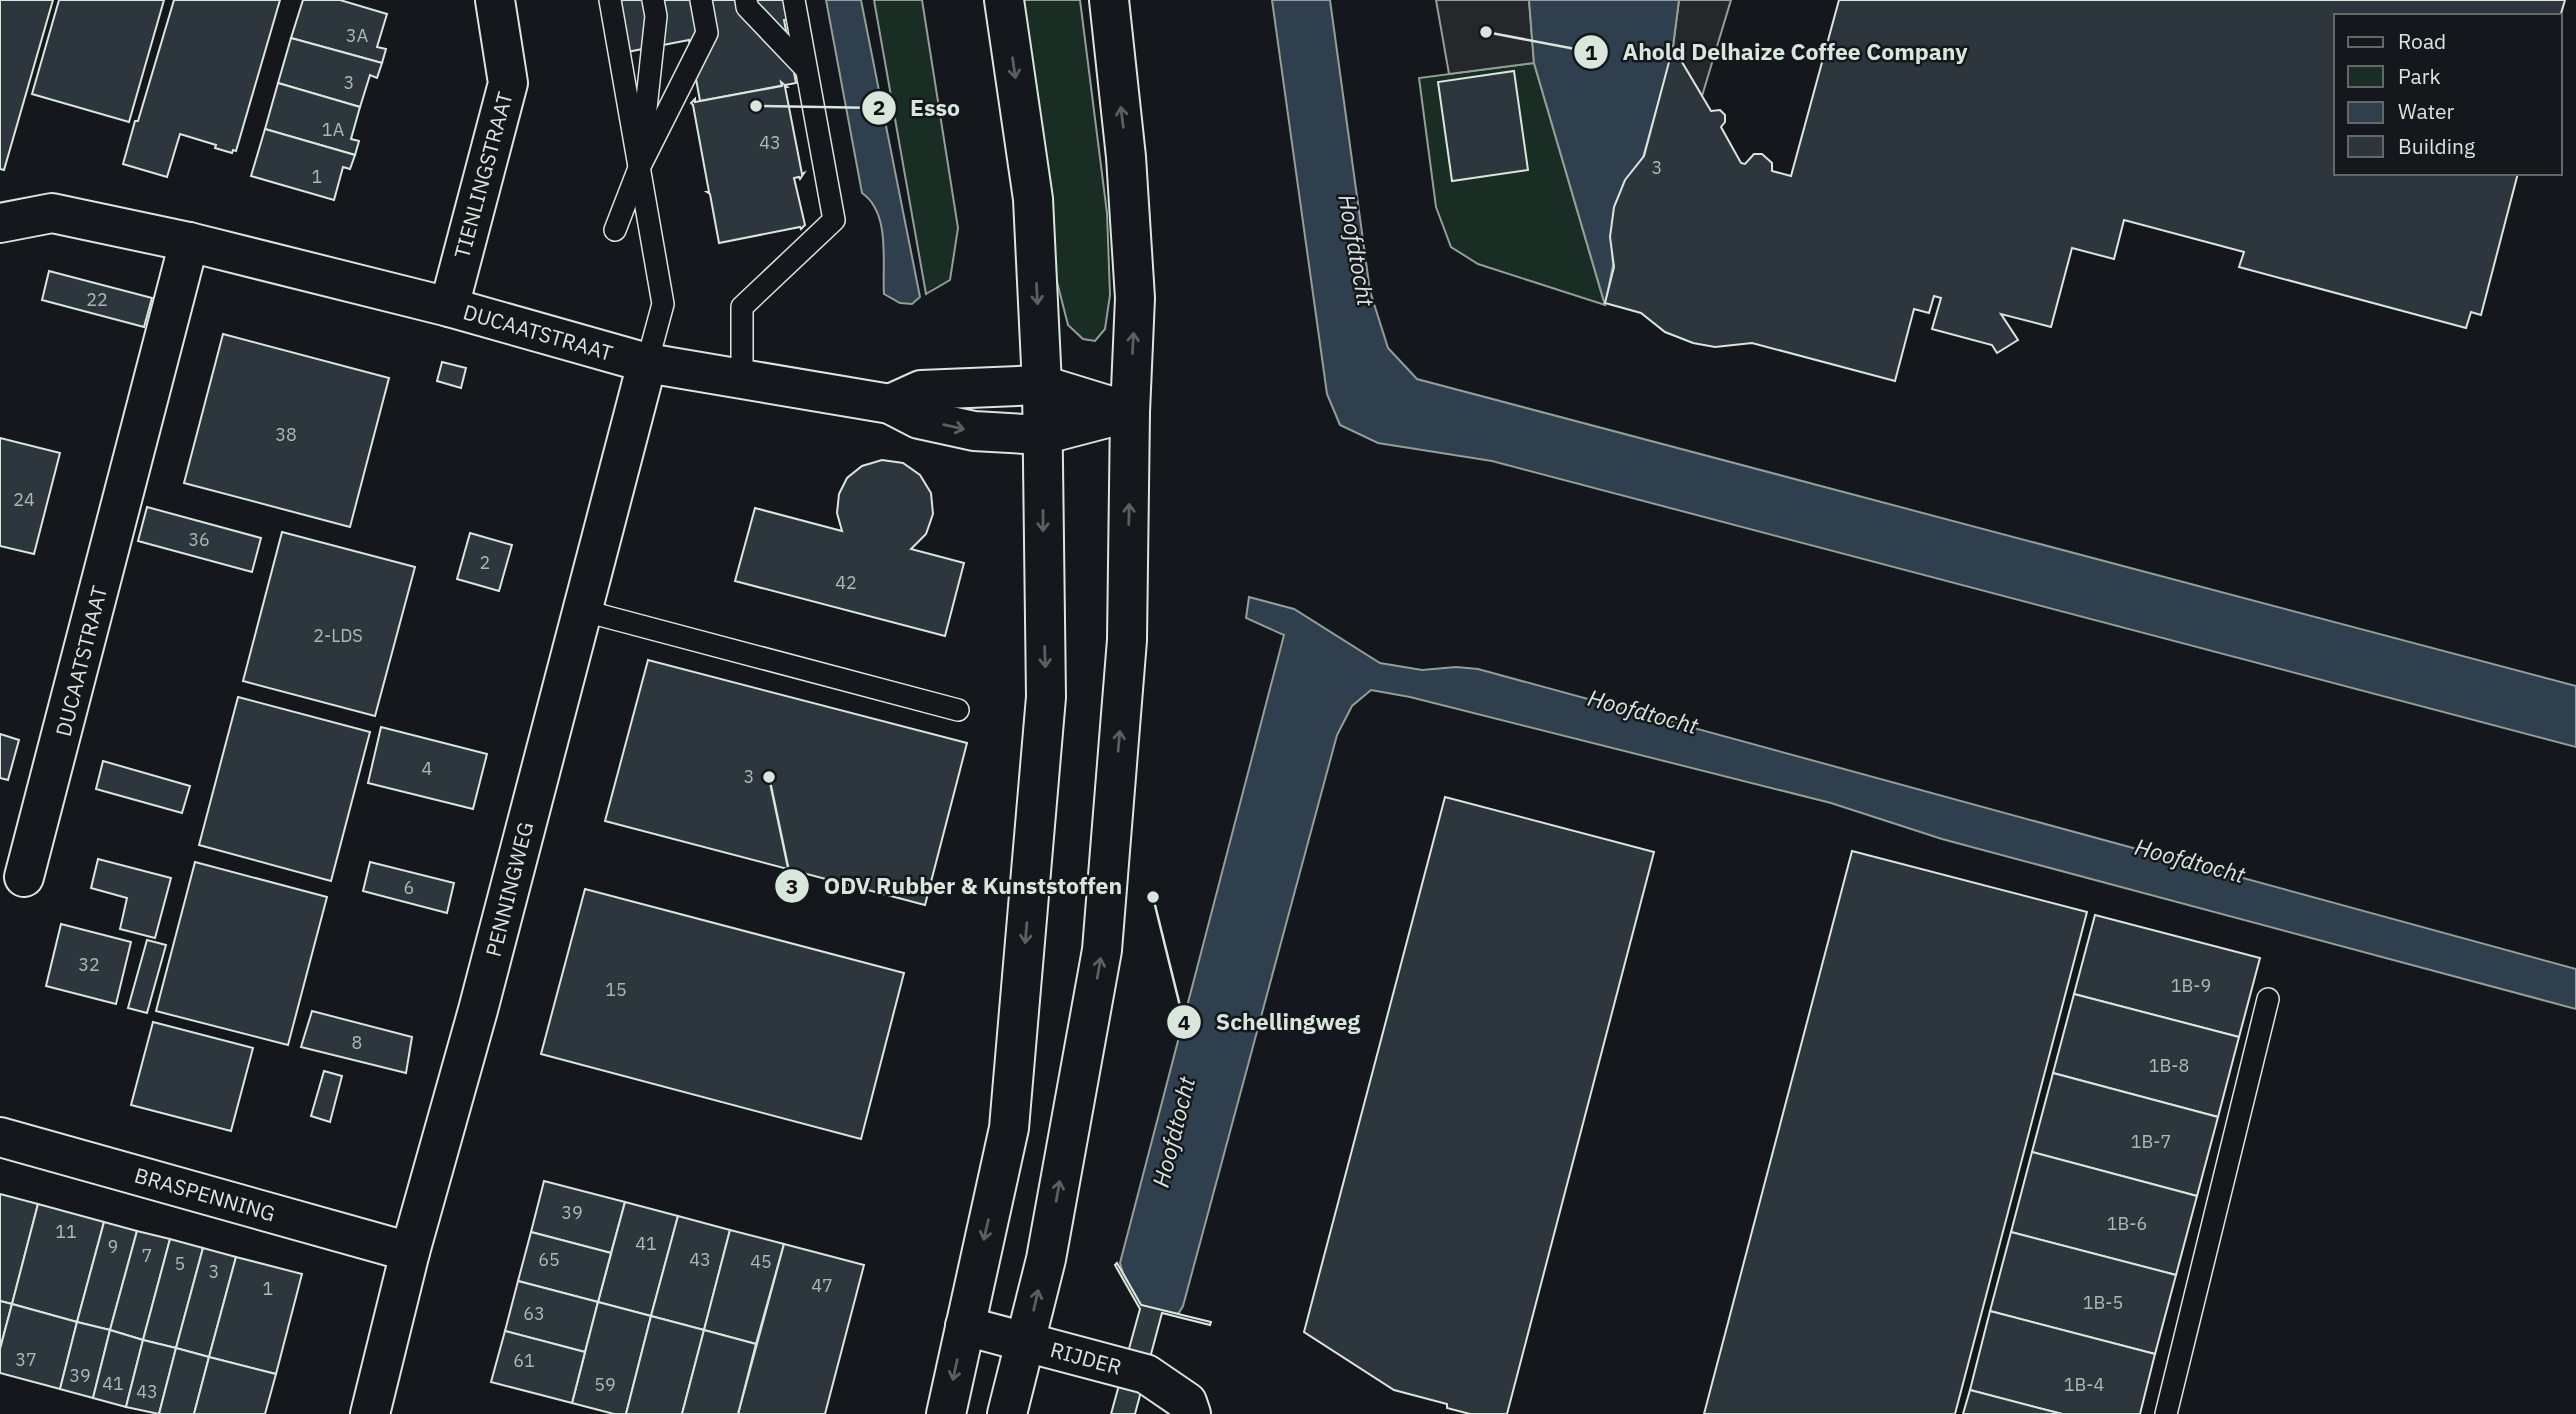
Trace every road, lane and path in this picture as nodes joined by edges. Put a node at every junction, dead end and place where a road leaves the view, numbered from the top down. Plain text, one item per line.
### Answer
1 (495, 0) edge
2 (610, 0) edge
3 (653, 0) edge
4 (701, 0) edge
5 (746, 0) edge
6 (794, 0) edge
7 (1004, 0) edge
8 (1109, 0) edge
9 (806, 70) junction
10 (639, 167) junction
11 (0, 223) edge
12 (615, 230) dead end
13 (189, 242) junction
14 (449, 307) junction
15 (647, 363) junction
16 (742, 380) junction
17 (1042, 385) junction
18 (890, 404) junction
19 (1130, 412) junction
20 (1042, 435) junction
21 (581, 610) junction
22 (958, 710) dead end
23 (24, 877) dead end
24 (2268, 999) dead end
25 (0, 1137) edge
26 (410, 1252) junction
27 (965, 1326) junction
28 (1026, 1343) junction
29 (370, 1414) edge
30 (946, 1414) edge
31 (1007, 1414) edge
32 (1192, 1414) edge
33 (2166, 1414) edge

1 - 14 street, TIENLINGSTRAAT
2 - 10 lane
3 - 10 lane
4 - 10 lane
5 - 9 lane
6 - 9 lane
7 -> 17 street
19 -> 8 street
9 - 16 lane
10 - 12 lane
10 - 15 lane
11 - 13 street, DUCAATSTRAAT
13 - 14 street, DUCAATSTRAAT
13 - 23 street, DUCAATSTRAAT
14 - 15 street, DUCAATSTRAAT
15 - 16 street, DUCAATSTRAAT
15 - 21 street, PENNINGWEG
16 - 18 street, DUCAATSTRAAT
17 - 18 street
17 - 19 street
17 - 20 street
18 -> 20 street, DUCAATSTRAAT
19 - 20 street, DUCAATSTRAAT
28 -> 19 street
20 -> 27 street
21 - 22 lane
21 - 26 street, PENNINGWEG
24 - 33 lane
25 - 26 street, BRASPENNING
26 - 29 street, PENNINGWEG
27 - 28 street, RIJDER
27 -> 30 street
28 - 31 street
28 - 32 street, RIJDER

